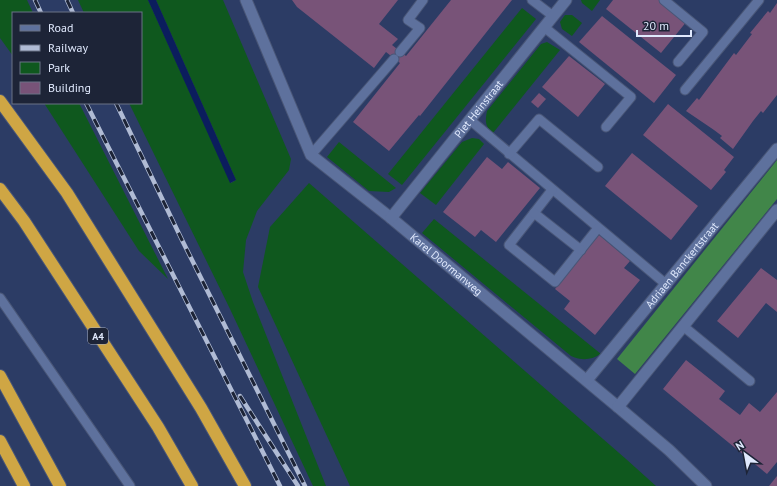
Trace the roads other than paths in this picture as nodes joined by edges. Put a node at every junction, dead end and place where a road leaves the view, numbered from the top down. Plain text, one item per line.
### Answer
1 (246, 0) edge
2 (423, 0) edge
3 (532, 0) edge
4 (566, 0) edge
5 (664, 0) edge
6 (759, 0) edge
7 (553, 16) junction
8 (544, 27) junction
9 (678, 62) dead end
10 (685, 90) dead end
11 (0, 101) edge
12 (470, 120) junction
13 (606, 128) dead end
14 (777, 149) edge
15 (509, 154) junction
16 (311, 155) junction
17 (598, 167) dead end
18 (0, 189) edge
19 (552, 190) junction
20 (776, 212) edge
21 (534, 213) junction
22 (391, 218) junction
23 (598, 228) junction
24 (581, 250) junction
25 (667, 285) junction
26 (0, 298) edge
27 (683, 326) junction
28 (0, 376) edge
29 (587, 380) junction
30 (750, 381) dead end
31 (618, 407) junction
32 (0, 441) edge
33 (24, 486) edge
34 (60, 486) edge
35 (130, 486) edge
36 (192, 486) edge
37 (245, 486) edge
38 (706, 486) edge

1 - 16 street, Karel Doormanweg
2 - 16 lane
3 - 7 lane
4 - 7 street, Piet Heinstraat
5 - 9 lane
6 - 10 lane
7 - 8 street, Piet Heinstraat
8 - 12 street, Piet Heinstraat
8 - 13 lane
11 - 37 highway
12 - 15 lane
12 - 22 street, Piet Heinstraat
14 - 25 street, Adriaen Banckertstraat
15 - 17 lane
15 - 19 lane
16 - 22 street, Karel Doormanweg
18 - 36 highway, A4
19 - 21 lane
19 - 23 lane
20 - 27 street
21 - 24 lane
21 - 24 lane
22 - 29 street, Karel Doormanweg
23 - 24 lane
23 - 25 lane
25 - 29 street, Adriaen Banckertstraat
26 - 35 lane
27 - 30 lane
27 - 31 street
28 - 34 highway
29 - 31 street, Karel Doormanweg
31 - 38 street, Karel Doormanweg
32 - 33 highway

